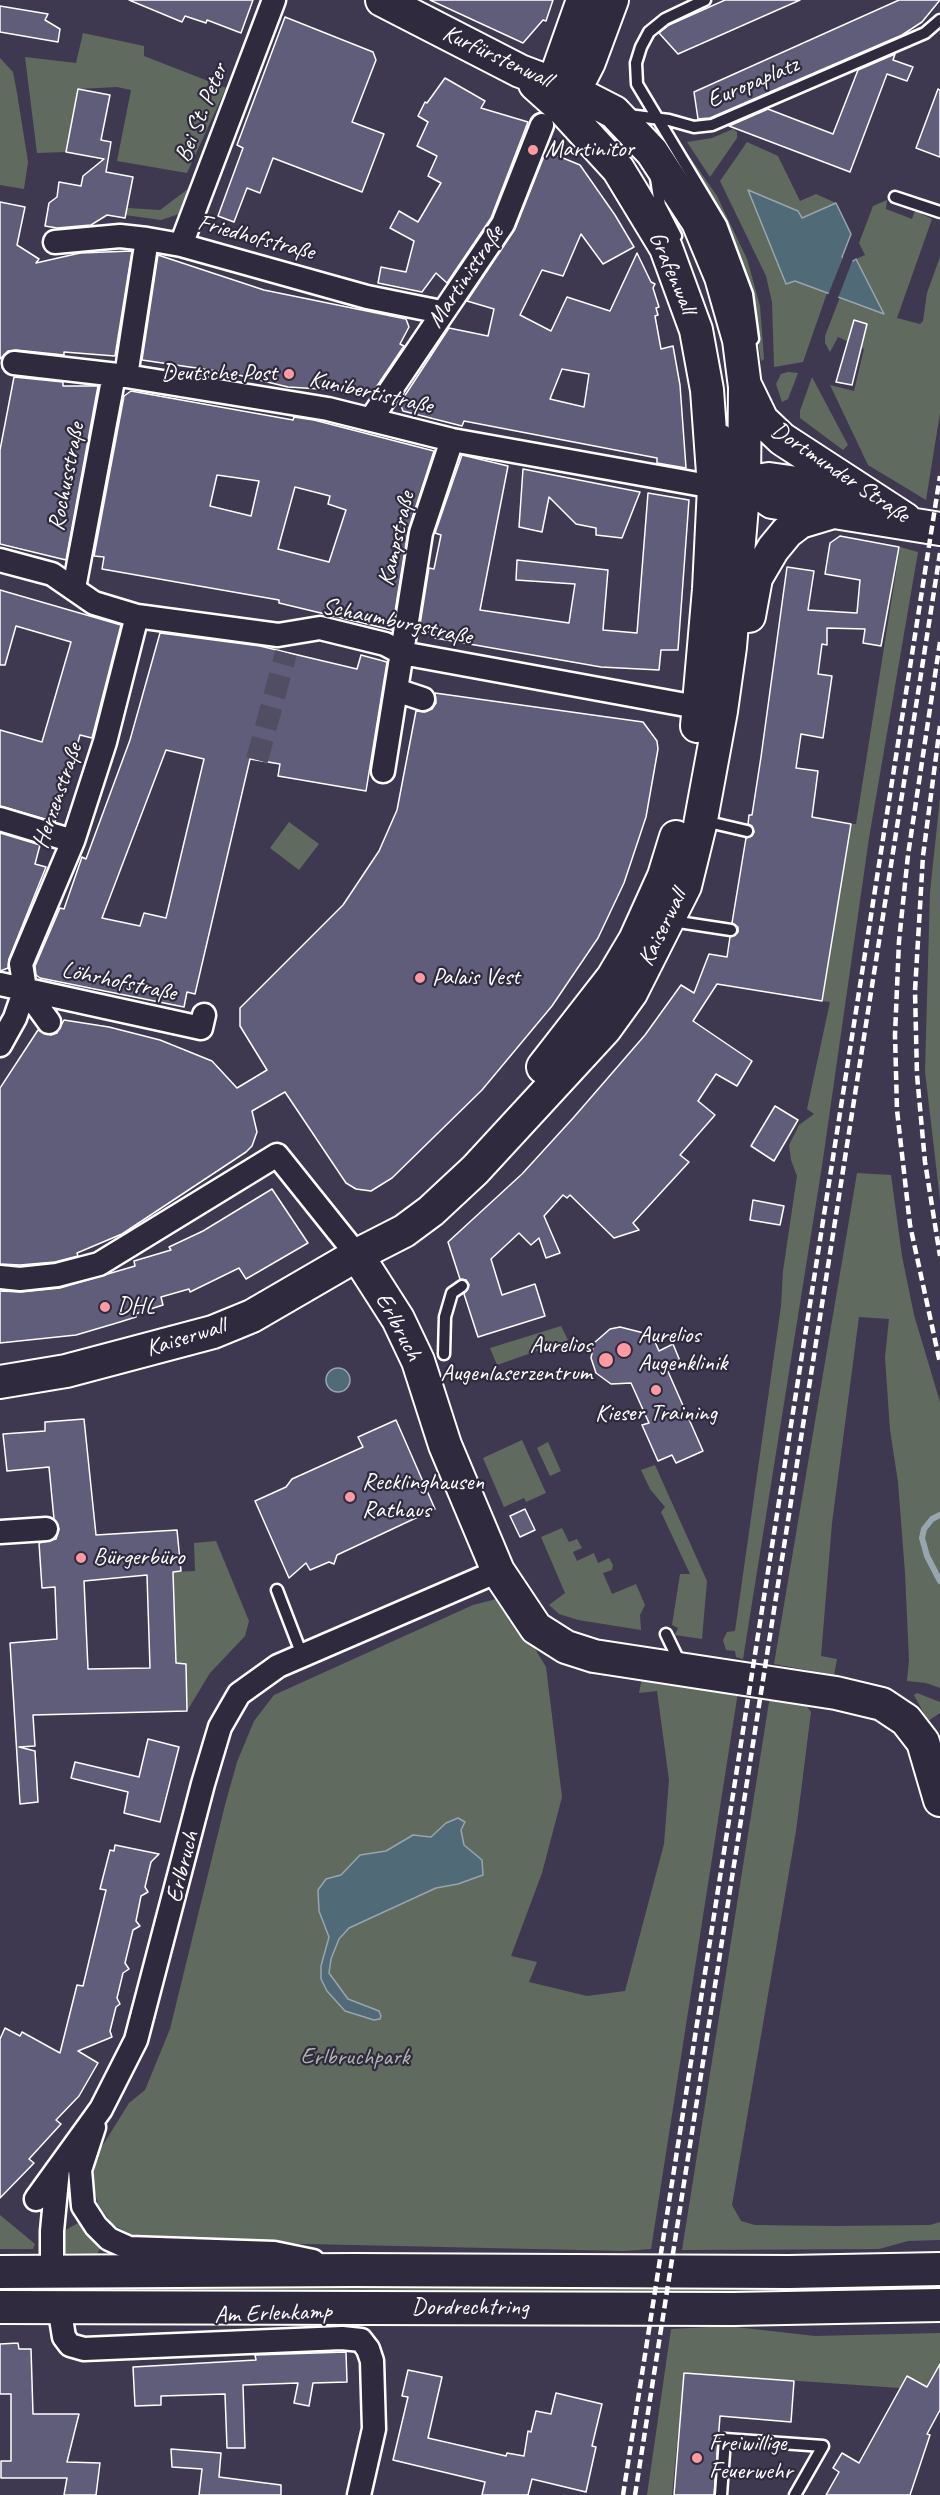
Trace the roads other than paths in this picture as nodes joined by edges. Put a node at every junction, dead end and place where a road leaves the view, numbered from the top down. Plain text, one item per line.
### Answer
1 (274, 0) edge
2 (382, 0) edge
3 (583, 0) edge
4 (612, 0) edge
5 (705, 0) edge
6 (940, 20) edge
7 (556, 101) junction
8 (614, 112) junction
9 (656, 118) junction
10 (652, 152) junction
11 (895, 197) dead end
12 (940, 212) edge
13 (147, 239) junction
14 (55, 242) dead end
15 (181, 245) junction
16 (681, 247) dead end
17 (441, 312) junction
18 (754, 348) dead end
19 (14, 363) dead end
20 (120, 376) junction
21 (750, 379) junction
22 (371, 419) junction
23 (724, 421) dead end
24 (452, 440) junction
25 (722, 474) junction
26 (833, 513) junction
27 (930, 527) edge
28 (0, 560) edge
29 (74, 588) junction
30 (137, 616) junction
31 (402, 653) junction
32 (396, 690) junction
33 (423, 699) dead end
34 (714, 702) junction
35 (383, 771) dead end
36 (0, 819) edge
37 (701, 820) junction
38 (747, 831) dead end
39 (73, 841) junction
40 (669, 920) junction
41 (731, 930) dead end
42 (0, 984) edge
43 (25, 989) junction
44 (49, 1022) dead end
45 (202, 1022) dead end
46 (0, 1045) edge
47 (357, 1255) junction
48 (0, 1277) edge
49 (462, 1286) dead end
50 (444, 1354) dead end
51 (0, 1382) edge
52 (46, 1529) dead end
53 (0, 1532) edge
54 (498, 1571) junction
55 (277, 1590) dead end
56 (666, 1634) dead end
57 (302, 1655) junction
58 (695, 1671) junction
59 (940, 1800) edge
60 (100, 2109) junction
61 (58, 2165) junction
62 (36, 2199) dead end
63 (109, 2239) joint
64 (940, 2269) edge
65 (354, 2270) junction
66 (0, 2272) edge
67 (52, 2273) junction
68 (940, 2305) edge
69 (58, 2306) junction
70 (0, 2307) edge
71 (359, 2495) edge
72 (721, 2495) edge
73 (795, 2495) edge

1 - 15 street, Bei St. Peter
2 - 7 main road, Kurfürstenwall
3 - 7 main road, Martinistraße
4 - 7 main road, Martinistraße
5 - 9 lane
6 - 9 lane, Europaplatz
7 - 8 main road, Kurfürstenwall
7 - 17 street, Martinistraße
7 - 25 main road, Grafenwall
8 - 9 lane, Europaplatz
8 - 10 main road, Grafenwall
9 - 10 lane
9 - 18 lane
10 - 16 lane
10 - 21 main road, Grafenwall
11 - 12 lane
13 - 14 street, Friedhofstraße
13 - 15 street, Friedhofstraße
13 - 20 street, Rochusstraße
15 - 17 street, Friedhofstraße
17 - 22 street, Martinistraße
19 - 20 street, Kunibertistraße
20 - 22 street, Kunibertistraße
20 - 29 street, Rochusstraße
21 - 25 main road, Grafenwall
21 - 27 main road, Dortmunder Straße
22 - 24 street, Kunibertistraße
23 - 25 lane
24 - 25 street, Kunibertistraße
24 - 31 street, Kampstraße
25 - 26 main road, Dortmunder Straße
25 - 27 main road, Dortmunder Straße
25 - 34 main road, Kaiserwall
26 - 27 main road, Dortmunder Straße
26 - 34 main road
28 - 29 street, Schaumburgstraße
29 - 30 street, Schaumburgstraße
30 - 31 street, Schaumburgstraße
30 - 39 street, Herrenstraße
31 - 32 street, Kampstraße
31 - 34 street, Schaumburgstraße
32 - 33 street
32 - 35 street, Kampstraße
34 - 37 main road, Kaiserwall
34 - 47 main road, Kaiserwall
36 - 39 street
37 - 38 lane
37 - 40 main road, Kaiserwall
39 - 43 street, Herrenstraße
40 - 41 lane
40 - 47 main road, Kaiserwall
42 - 43 street, Löhrhofstraße
43 - 44 street, Löhrhofstraße
43 - 45 street, Löhrhofstraße
43 - 46 street
47 - 48 street
47 - 51 main road, Kaiserwall
47 - 54 main road, Erlbruch
49 - 50 lane
52 - 53 street
54 - 57 street, Erlbruch
54 - 58 main road, Erlbruch
55 - 57 lane
56 - 58 lane
57 - 60 street, Erlbruch
58 - 59 main road, Erlbruch
60 - 61 street, Erlbruch
60 - 63 street, Erlbruch
61 - 62 street, Erlbruch
61 - 67 street
63 - 65 street, Dordrechtring
64 - 65 main road, Dordrechtring
65 - 67 main road, Dordrechtring
66 - 67 main road, Dordrechtring
68 - 69 main road, Dordrechtring
69 - 70 main road, Dordrechtring
69 - 71 street, Am Erlenkamp
72 - 73 lane

